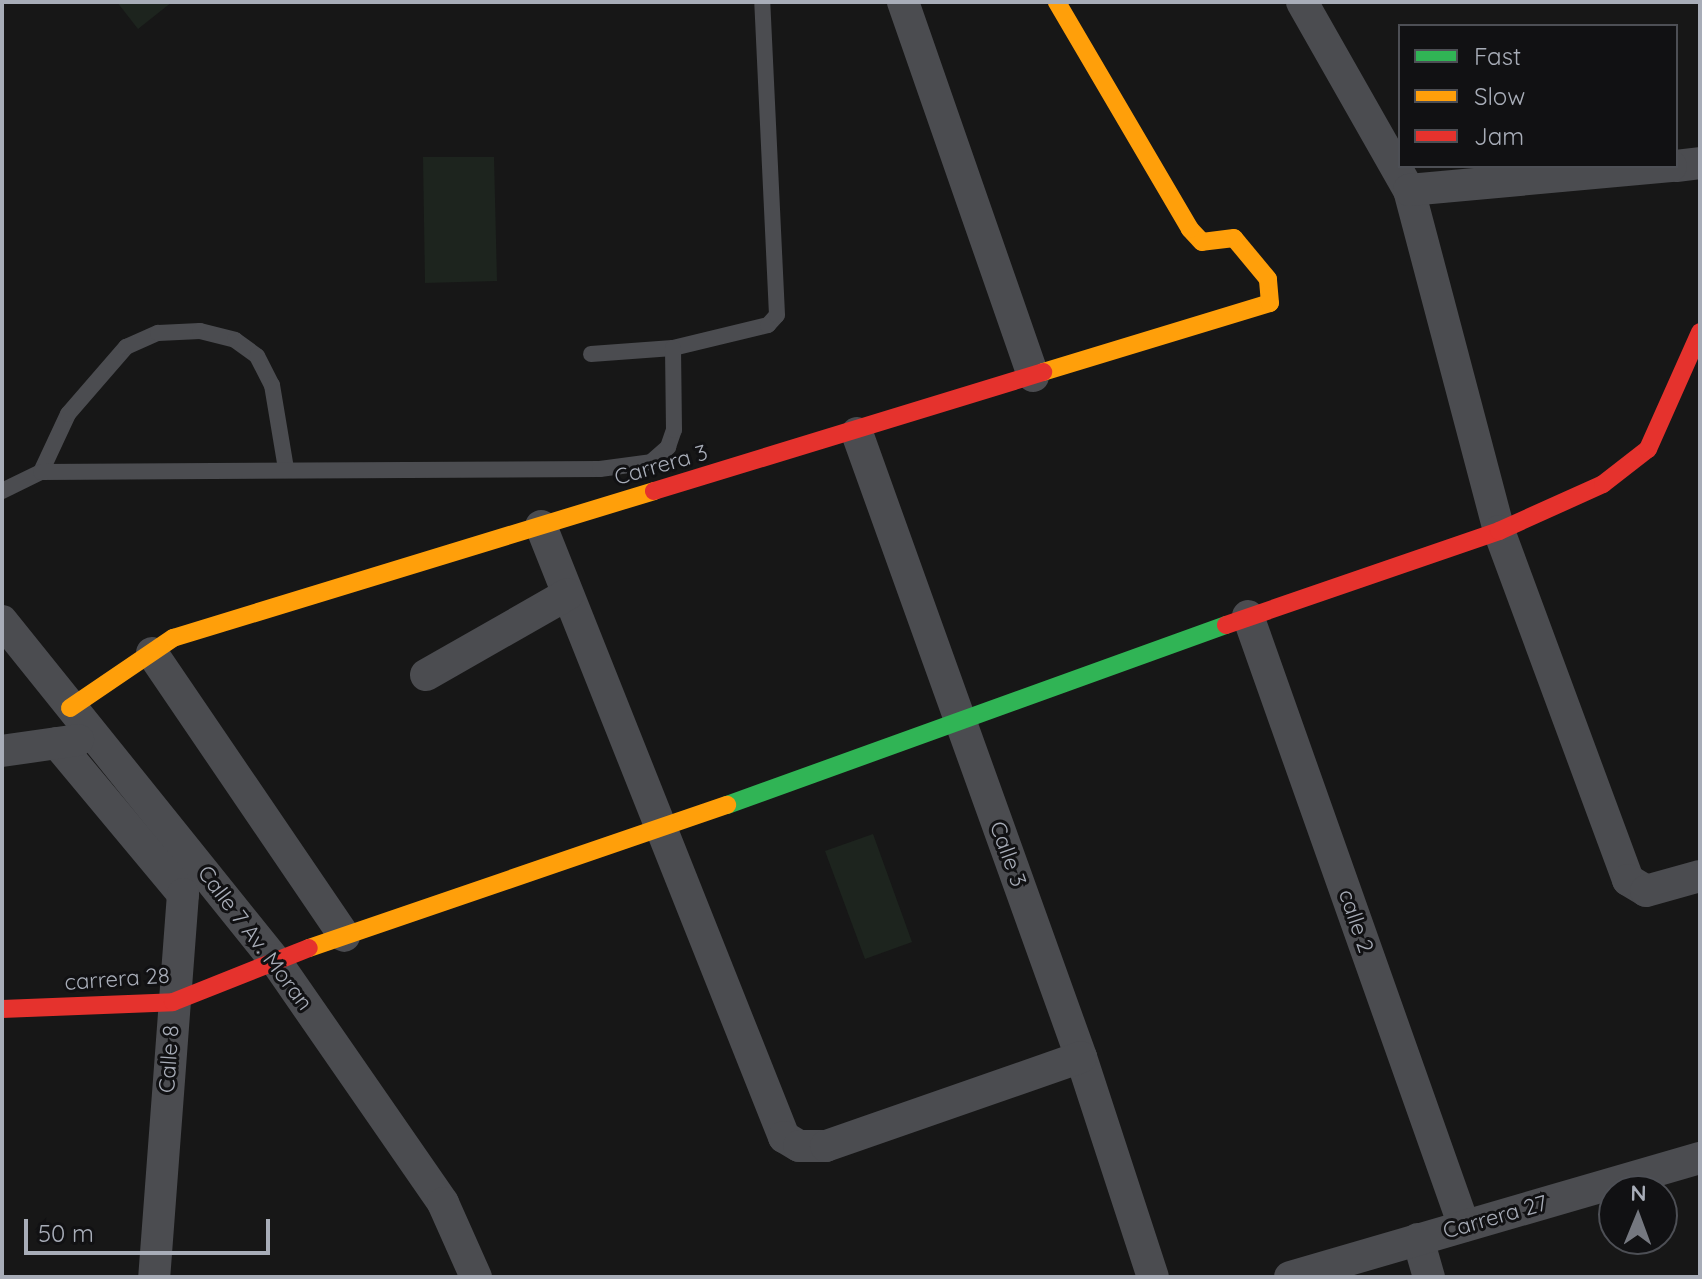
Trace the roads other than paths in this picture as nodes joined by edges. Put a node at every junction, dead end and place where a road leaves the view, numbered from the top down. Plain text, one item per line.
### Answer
1 (762, 2) edge
2 (903, 2) edge
3 (1057, 2) edge
4 (1302, 2) edge
5 (1700, 163) edge
6 (1678, 166) edge
7 (1652, 168) edge
8 (1409, 190) junction
9 (673, 348) junction
10 (591, 354) dead end
11 (1697, 357) edge
12 (1033, 376) junction
13 (857, 433) junction
14 (286, 469) junction
15 (41, 472) junction
16 (2, 491) edge
17 (541, 526) junction
18 (1499, 531) junction
19 (568, 594) junction
20 (1248, 616) junction
21 (2, 621) edge
22 (152, 653) junction
23 (426, 675) dead end
24 (70, 708) junction
25 (961, 725) junction
26 (97, 737) junction
27 (57, 743) junction
28 (2, 751) edge
29 (664, 829) junction
30 (1700, 876) edge
31 (344, 936) junction
32 (275, 960) junction
33 (173, 1002) junction
34 (2, 1009) edge
35 (1081, 1057) junction
36 (1700, 1158) edge
37 (1464, 1226) junction
38 (1418, 1239) junction
39 (154, 1277) edge
40 (476, 1277) edge
41 (1153, 1277) edge
42 (1290, 1277) edge
43 (1429, 1277) edge

1 - 9 lane
2 - 12 street
3 - 12 street, Carrera 3
4 - 8 street
5 - 6 street
7 - 8 street
8 - 18 street
9 - 10 lane
9 - 14 lane
11 - 18 street, carrera 28
12 - 13 street, Carrera 3
13 - 17 street, Carrera 3
13 - 25 street, Calle 3
14 - 15 lane
14 - 15 lane
15 - 16 lane
17 - 19 street
17 - 22 street, Carrera 3
18 - 20 street, carrera 28
18 - 30 street
19 - 23 street
19 - 29 street
20 - 25 street, carrera 28
20 - 37 street, calle 2
21 - 24 street, Calle 7 Av. Moran
22 - 24 street, Carrera 3
22 - 31 street
24 - 26 street, Calle 7 Av. Moran
25 - 29 street, carrera 28
25 - 35 street, Calle 3
26 - 27 street
26 - 32 street, Calle 7 Av. Moran
27 - 28 street
27 - 33 street, Calle 8
29 - 31 street, carrera 28
29 - 35 street
31 - 32 street, carrera 28
32 - 33 street, carrera 28
32 - 40 street, Calle 7 Av. Moran
33 - 34 street, carrera 28
33 - 39 street, Calle 8
35 - 41 street, Calle 3
36 - 37 street, Carrera 27
37 - 38 street, Carrera 27
38 - 42 street, Carrera 27
38 - 43 street

